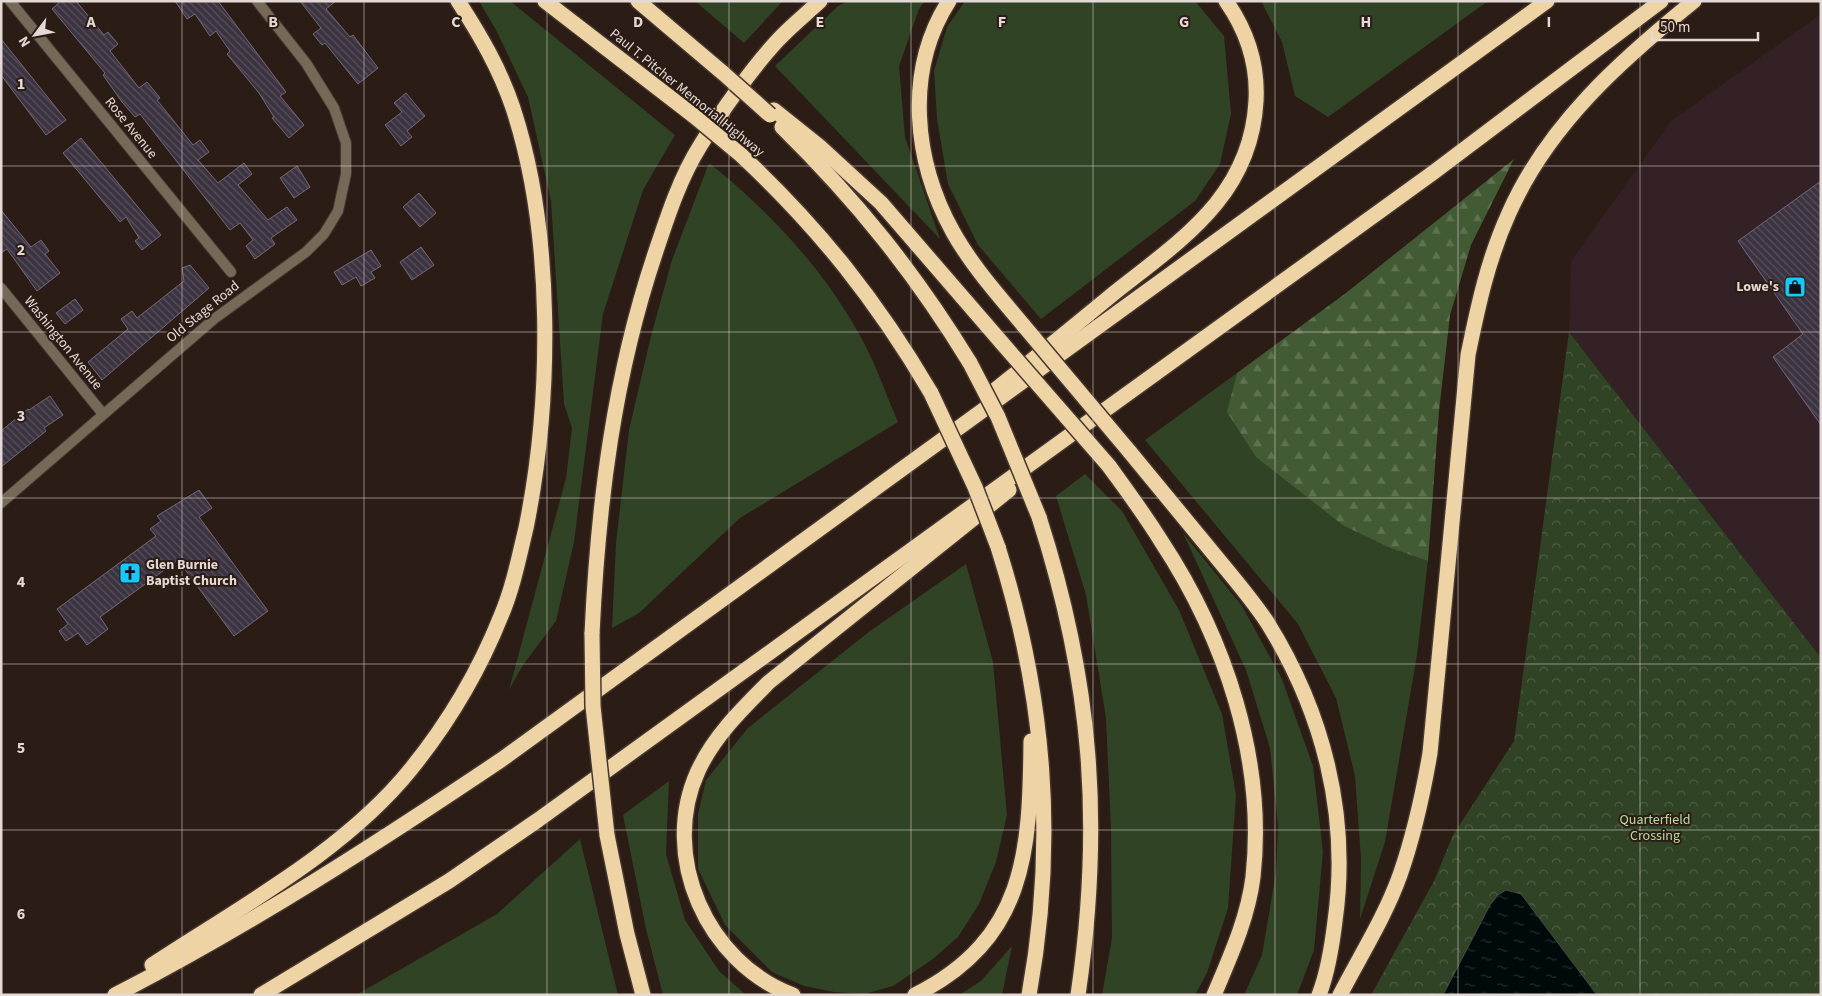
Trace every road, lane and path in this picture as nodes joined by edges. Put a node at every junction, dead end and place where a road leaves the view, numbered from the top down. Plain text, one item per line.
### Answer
1 (10, 1) edge
2 (257, 1) edge
3 (458, 1) edge
4 (545, 1) edge
5 (638, 1) edge
6 (820, 1) edge
7 (949, 1) edge
8 (1226, 1) edge
9 (1548, 1) edge
10 (1661, 1) edge
11 (1694, 1) edge
12 (772, 113) junction
13 (232, 272) dead end
14 (1, 288) edge
15 (1207, 335) junction
16 (103, 414) junction
17 (1, 502) edge
18 (838, 517) junction
19 (1024, 640) junction
20 (107, 995) edge
21 (115, 995) edge
22 (261, 995) edge
23 (643, 995) edge
24 (794, 995) edge
25 (914, 995) edge
26 (1029, 995) edge
27 (1078, 995) edge
28 (1214, 995) edge
29 (1319, 995) edge
30 (1340, 995) edge

1 - 13 street, Rose Avenue
2 - 16 street, Old Stage Road
3 - 20 highway
4 - 19 highway, Paul T. Pitcher Memorial Highway, bridge
5 - 12 highway, bridge
6 - 23 highway, bridge
7 - 29 highway, bridge
8 - 18 highway
9 - 18 highway
10 - 15 highway
11 - 30 highway
12 - 27 highway, bridge
12 - 28 highway, bridge
14 - 16 street, Washington Avenue
15 - 22 highway
15 - 24 highway
16 - 17 street, Old Stage Road
18 - 21 highway
19 - 25 highway
19 - 26 highway, Paul T. Pitcher Memorial Highway

